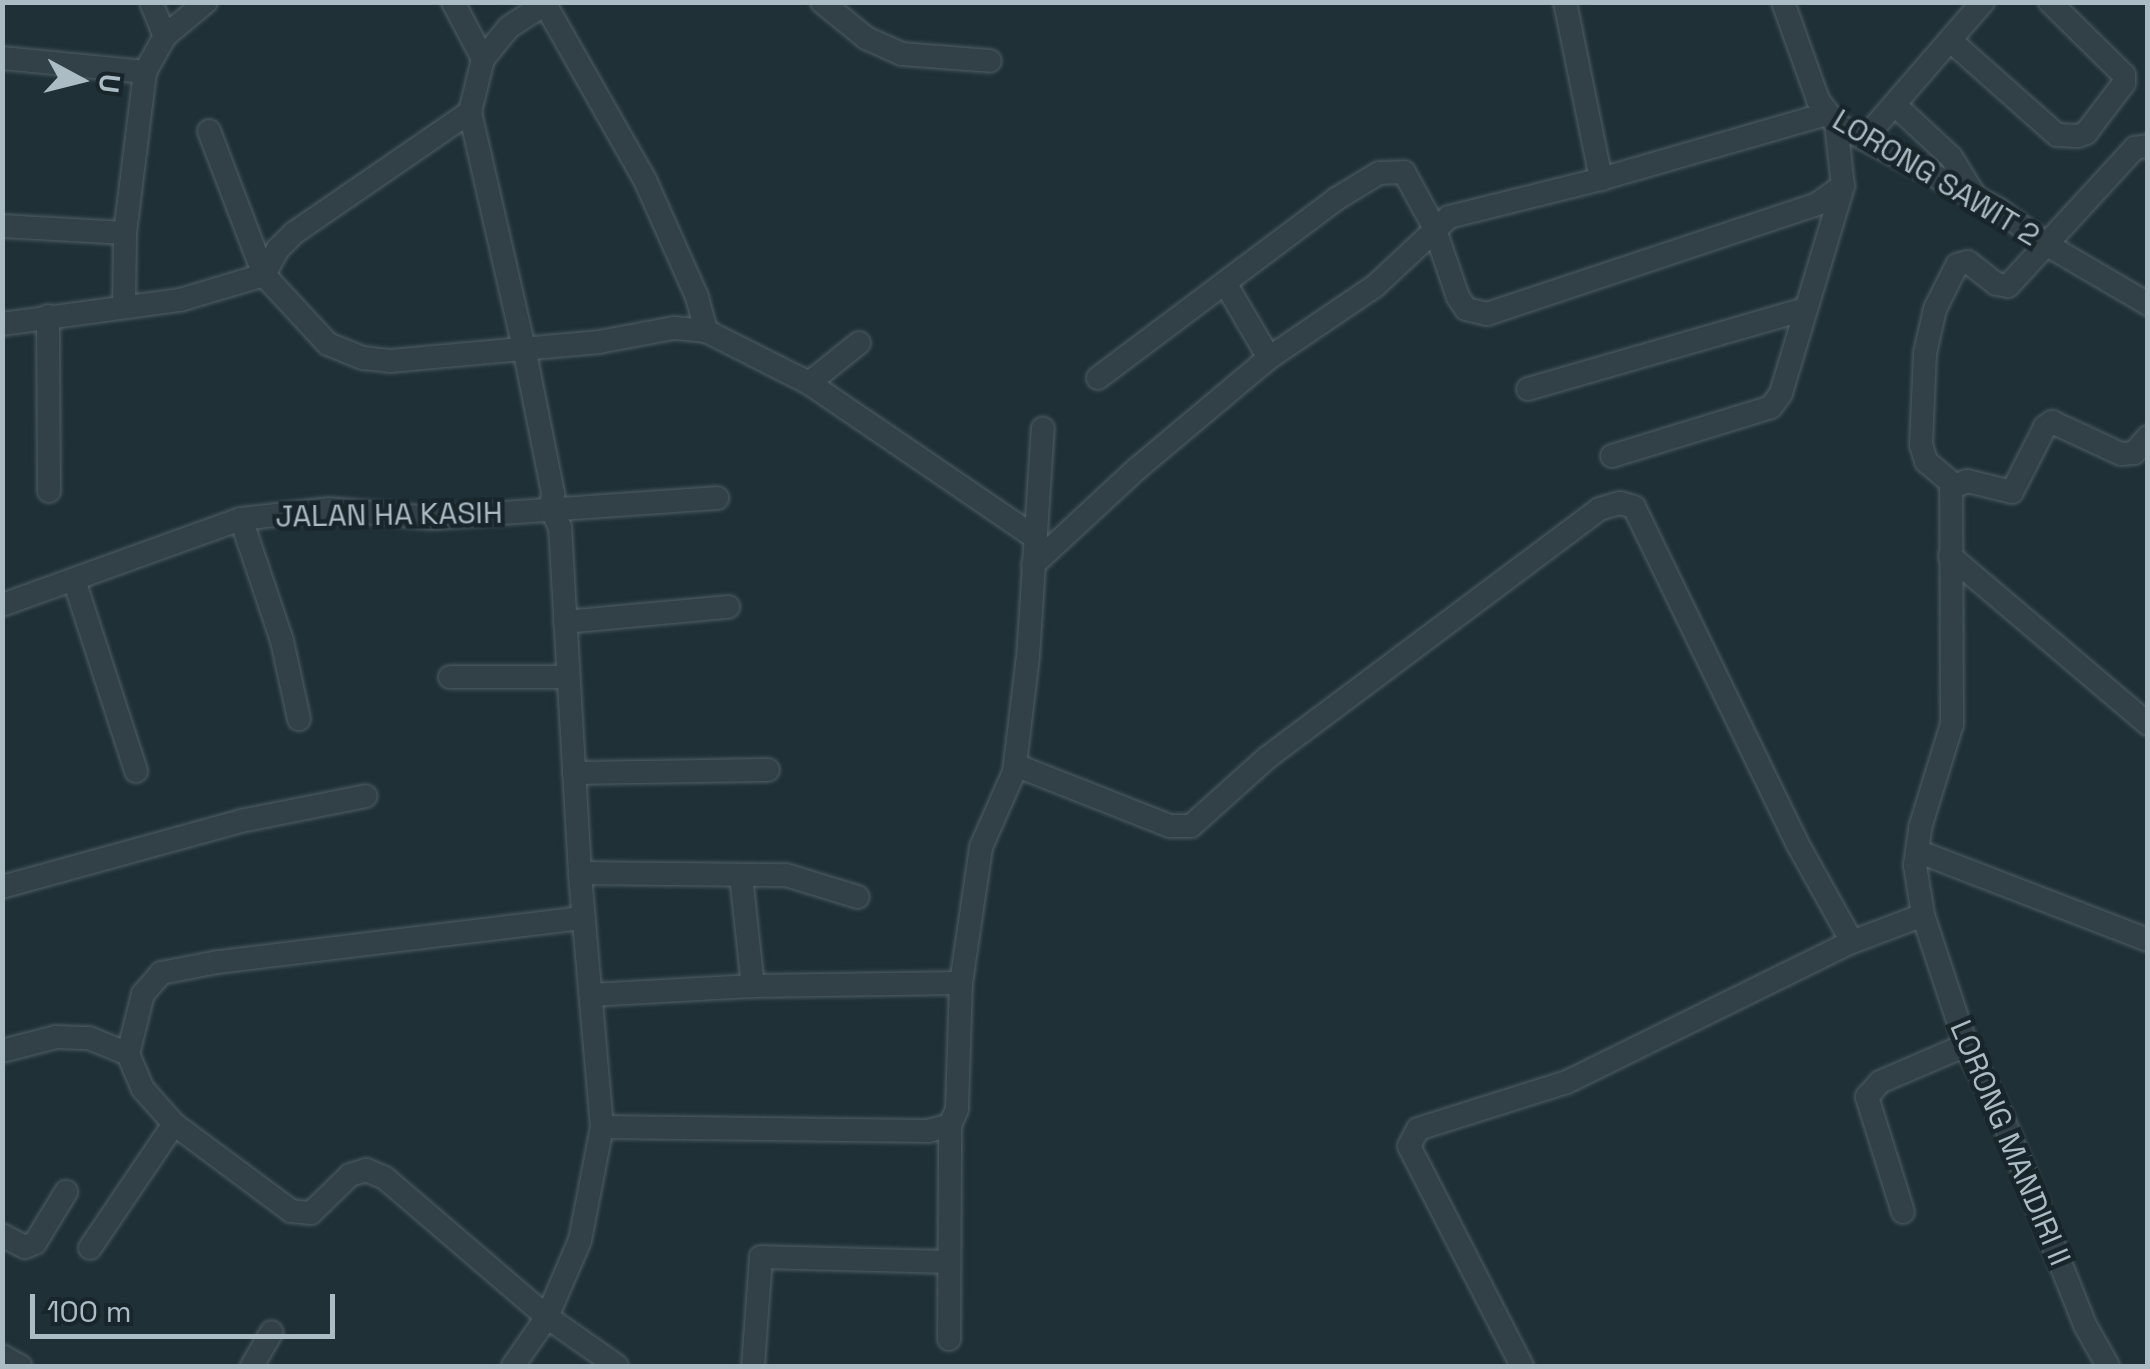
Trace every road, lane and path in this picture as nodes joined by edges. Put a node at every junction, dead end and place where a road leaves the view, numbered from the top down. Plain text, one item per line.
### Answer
1 (150, 2) edge
2 (206, 2) edge
3 (453, 2) edge
4 (822, 2) edge
5 (1564, 2) edge
6 (1783, 2) edge
7 (1984, 2) edge
8 (2050, 2) edge
9 (546, 4) edge
10 (165, 36) junction
11 (1951, 41) junction
12 (2, 58) edge
13 (484, 59) junction
14 (990, 61) dead end
15 (145, 72) junction
16 (1896, 105) junction
17 (470, 112) junction
18 (1831, 119) junction
19 (209, 130) dead end
20 (1865, 138) junction
21 (2148, 146) edge
22 (1601, 179) junction
23 (1843, 186) junction
24 (1975, 196) junction
25 (2, 226) edge
26 (1434, 227) junction
27 (126, 234) junction
28 (2044, 243) junction
29 (264, 275) junction
30 (1225, 282) junction
31 (2148, 304) edge
32 (124, 307) junction
33 (1806, 308) junction
34 (48, 316) junction
35 (2, 324) edge
36 (706, 330) junction
37 (859, 343) dead end
38 (524, 348) junction
39 (1269, 358) junction
40 (1098, 378) dead end
41 (809, 383) junction
42 (1528, 388) dead end
43 (1043, 428) dead end
44 (2148, 436) edge
45 (1612, 456) dead end
46 (1953, 484) junction
47 (49, 491) dead end
48 (716, 498) dead end
49 (551, 508) junction
50 (241, 519) junction
51 (1035, 537) junction
52 (1950, 556) junction
53 (1034, 565) junction
54 (74, 580) junction
55 (2, 605) edge
56 (728, 606) dead end
57 (565, 622) junction
58 (568, 676) junction
59 (450, 677) dead end
60 (299, 720) dead end
61 (2148, 724) edge
62 (1015, 766) junction
63 (136, 770) dead end
64 (768, 770) dead end
65 (574, 773) junction
66 (366, 796) dead end
67 (1916, 850) junction
68 (580, 873) junction
69 (741, 876) junction
70 (2, 887) edge
71 (858, 897) dead end
72 (1923, 915) junction
73 (584, 918) junction
74 (2148, 940) edge
75 (1852, 942) junction
76 (962, 983) junction
77 (753, 986) junction
78 (590, 995) junction
79 (1966, 1045) junction
80 (2, 1051) edge
81 (128, 1054) junction
82 (174, 1124) junction
83 (950, 1126) junction
84 (602, 1127) junction
85 (66, 1192) dead end
86 (1903, 1212) dead end
87 (2, 1236) edge
88 (90, 1248) dead end
89 (948, 1262) junction
90 (547, 1317) junction
91 (272, 1332) dead end
92 (949, 1339) dead end
93 (2, 1356) edge
94 (20, 1366) edge
95 (252, 1366) edge
96 (513, 1366) edge
97 (617, 1366) edge
98 (753, 1366) edge
99 (1522, 1366) edge
100 (2108, 1366) edge

1 - 10 street
2 - 10 street
3 - 13 street
4 - 14 street
5 - 22 street
6 - 18 street, LORONG SAWIT 2
7 - 11 street
8 - 11 street
9 - 13 street
9 - 36 street
10 - 15 street
11 - 16 street
12 - 15 street
13 - 17 street
15 - 27 street
16 - 20 street
16 - 24 street
17 - 29 street
17 - 38 street
18 - 20 street, LORONG SAWIT 2
18 - 22 street
18 - 23 street
19 - 29 street
20 - 24 street, LORONG SAWIT 2
21 - 28 street
22 - 26 street
23 - 26 street
23 - 33 street
24 - 28 street, LORONG SAWIT 2
25 - 27 street
26 - 30 street
26 - 39 street
27 - 32 street
28 - 31 street, LORONG SAWIT 2
28 - 46 street
29 - 32 street
29 - 38 street
30 - 39 street
30 - 40 street
32 - 34 street
33 - 42 street
33 - 45 street
34 - 35 street
34 - 47 street
36 - 38 street
36 - 41 street
37 - 41 street
38 - 49 street
39 - 53 street
41 - 51 street
43 - 51 street
44 - 46 street
46 - 52 street
48 - 49 street, JALAN HA KASIH
49 - 50 street, JALAN HA KASIH
49 - 57 street
50 - 54 street, JALAN HA KASIH
50 - 60 street
51 - 53 street
52 - 61 street
52 - 67 street
53 - 62 street
54 - 55 street, JALAN HA KASIH
54 - 63 street
56 - 57 street
57 - 58 street
58 - 59 street
58 - 65 street
62 - 75 street
62 - 76 street
64 - 65 street
65 - 68 street
66 - 70 street
67 - 72 street, LORONG MANDIRI II
67 - 74 street
68 - 69 street
68 - 73 street
69 - 71 street
69 - 77 street
72 - 75 street
72 - 79 street, LORONG MANDIRI II
73 - 78 street
73 - 81 street
75 - 99 street
76 - 77 street
76 - 83 street
77 - 78 street
78 - 84 street
79 - 86 street
79 - 100 street, LORONG MANDIRI II
80 - 81 street
81 - 82 street
82 - 88 street
82 - 90 street
83 - 84 street
83 - 89 street
84 - 90 street
85 - 87 street
89 - 92 street
89 - 98 street
90 - 96 street
90 - 97 street
91 - 95 street
93 - 94 street

